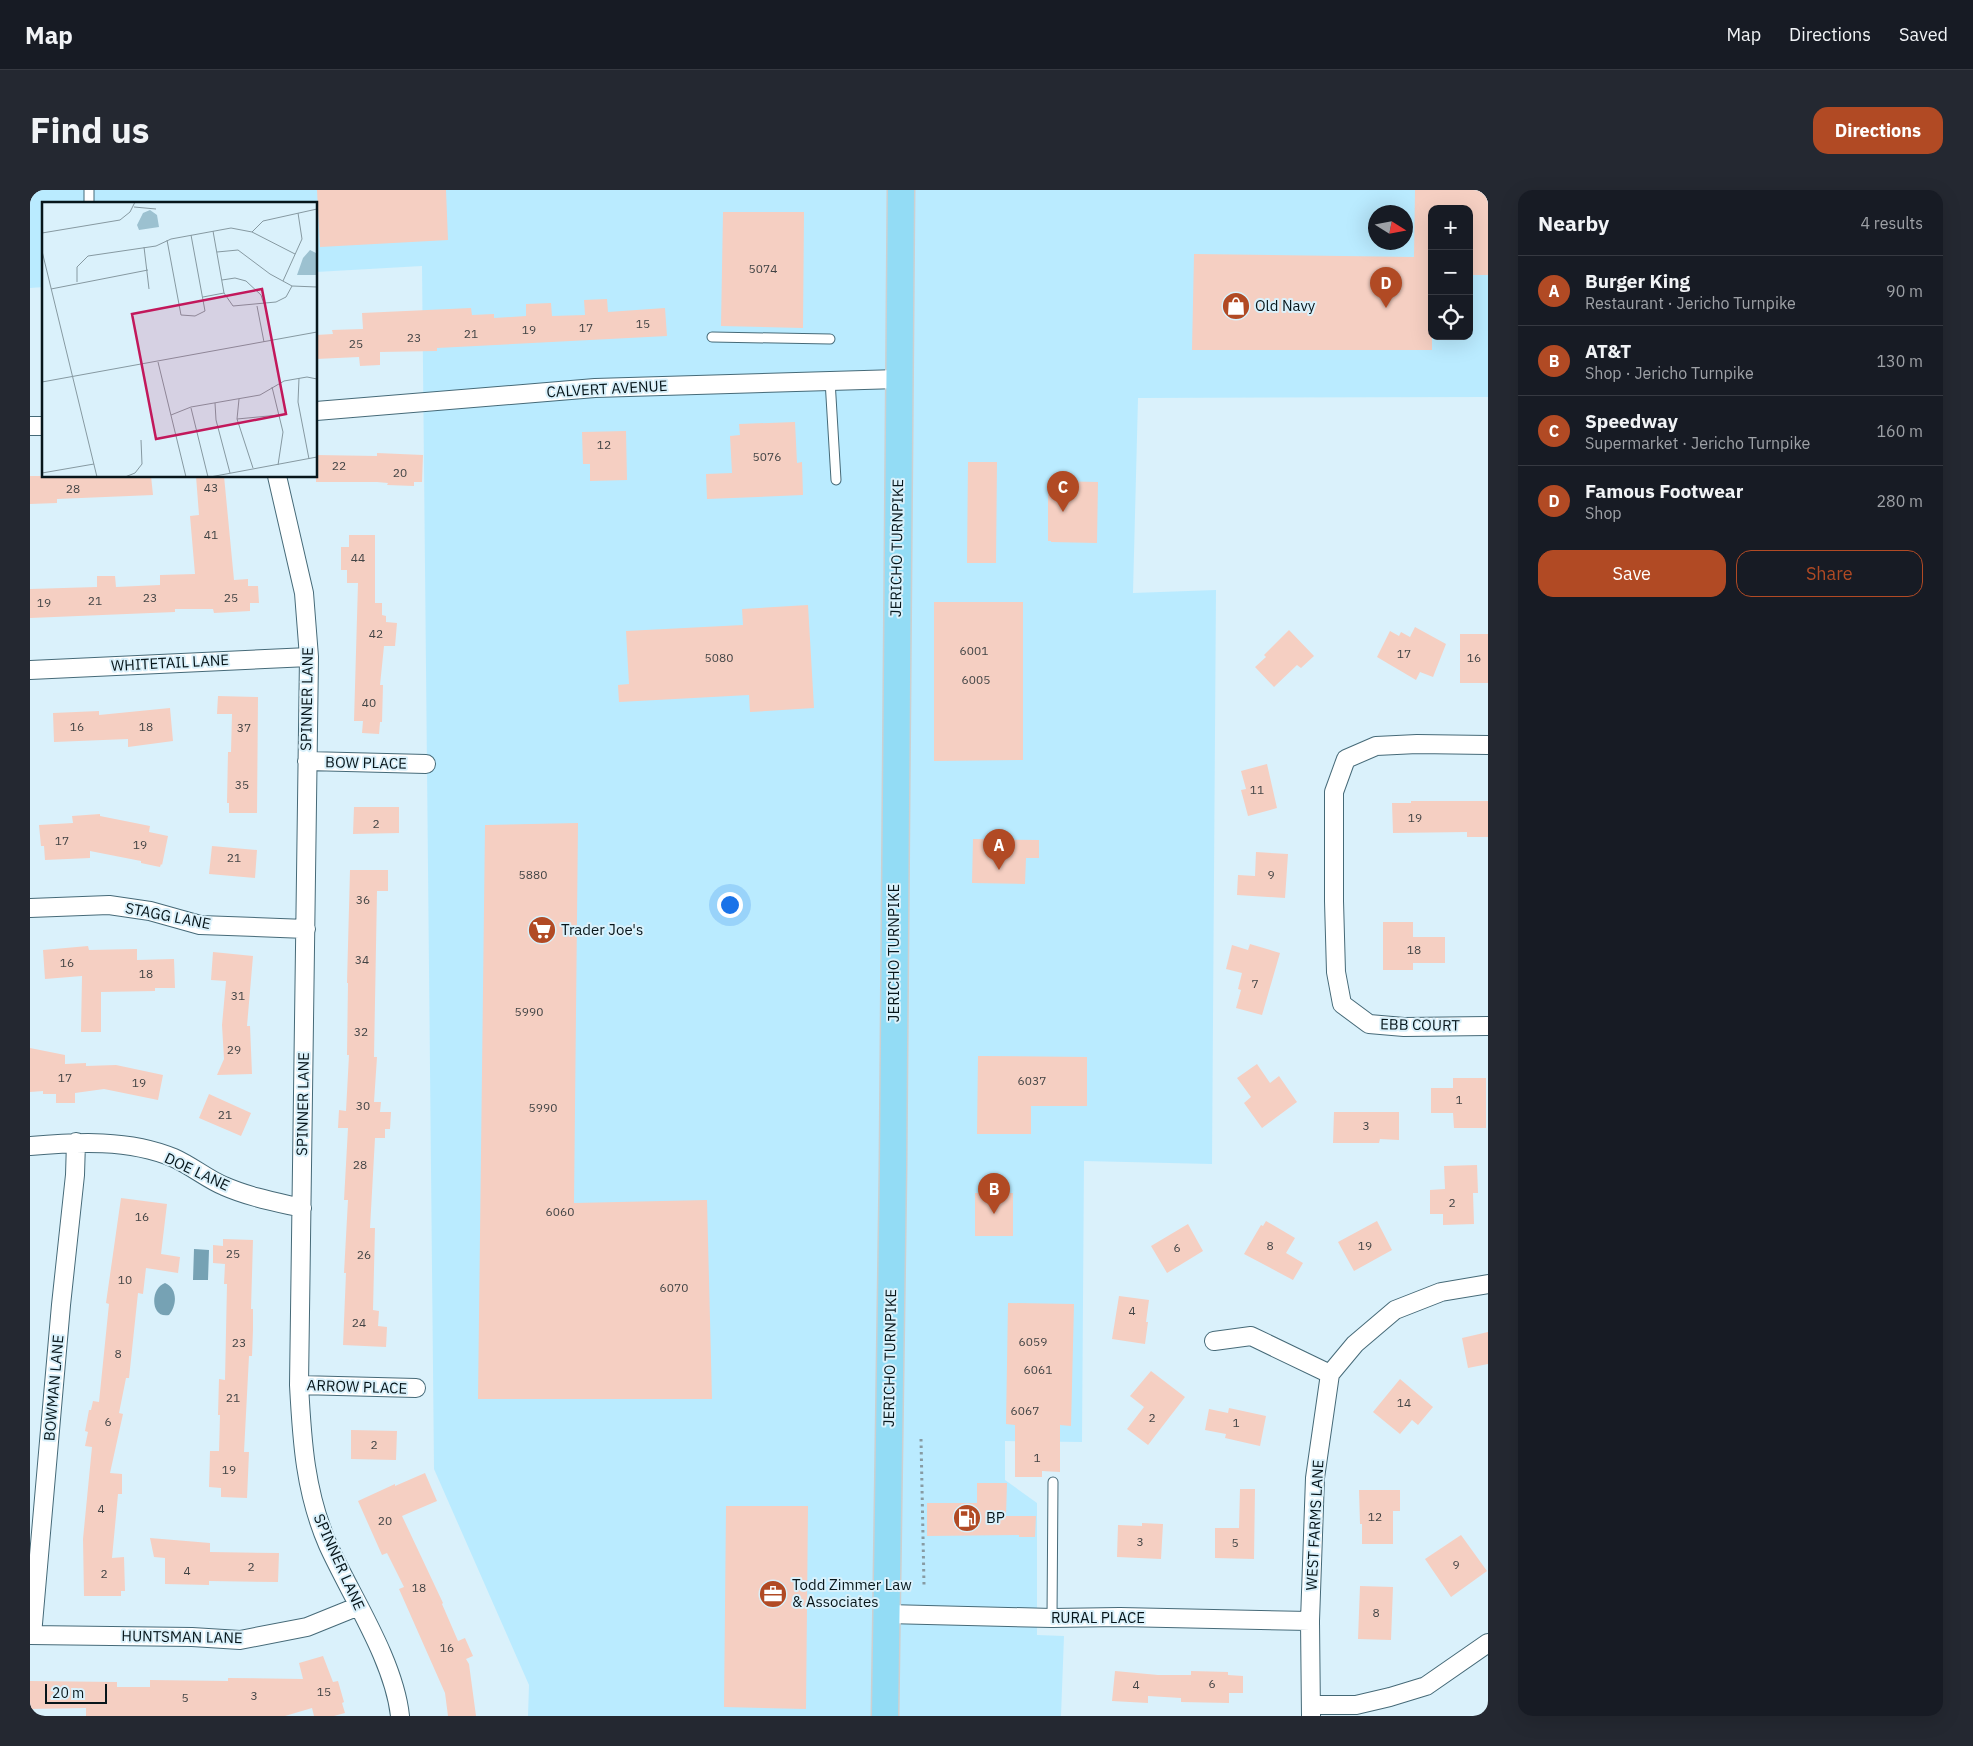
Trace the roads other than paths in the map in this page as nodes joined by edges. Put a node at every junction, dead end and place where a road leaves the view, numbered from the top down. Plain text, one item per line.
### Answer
1 (901, 190) edge
2 (712, 337) dead end
3 (830, 339) dead end
4 (898, 379) junction
5 (830, 380) junction
6 (318, 411) edge
7 (277, 478) edge
8 (836, 480) dead end
9 (309, 657) junction
10 (30, 670) edge
11 (1488, 745) edge
12 (307, 761) junction
13 (426, 764) dead end
14 (30, 908) edge
15 (306, 929) junction
16 (1488, 1026) edge
17 (76, 1142) junction
18 (30, 1146) edge
19 (302, 1208) junction
20 (1488, 1284) edge
21 (1214, 1341) dead end
22 (1330, 1374) junction
23 (299, 1385) junction
24 (416, 1388) dead end
25 (1053, 1482) dead end
26 (358, 1606) junction
27 (887, 1614) junction
28 (1052, 1618) junction
29 (1310, 1621) junction
30 (31, 1634) edge
31 (1488, 1643) edge
32 (1311, 1710) edge
33 (400, 1716) edge
34 (885, 1716) edge

1 - 4 main road, JERICHO TURNPIKE
2 - 3 lane
4 - 5 street, CALVERT AVENUE
4 - 27 main road, JERICHO TURNPIKE
5 - 6 street, CALVERT AVENUE
5 - 8 lane
7 - 9 street, SPINNER LANE
9 - 10 street, WHITETAIL LANE
9 - 12 street, SPINNER LANE
11 - 16 street, EBB COURT
12 - 13 street, BOW PLACE
12 - 15 street, SPINNER LANE
14 - 15 street, STAGG LANE
15 - 19 street, SPINNER LANE
17 - 18 street, DOE LANE
17 - 19 street, DOE LANE
17 - 30 street, BOWMAN LANE
19 - 23 street, SPINNER LANE
20 - 22 street
21 - 22 street
22 - 29 street, WEST FARMS LANE
23 - 24 street, ARROW PLACE
23 - 26 street, SPINNER LANE
25 - 28 lane
26 - 30 street, HUNTSMAN LANE
26 - 33 street, SPINNER LANE
27 - 28 street, RURAL PLACE
27 - 34 main road, JERICHO TURNPIKE
28 - 29 street, RURAL PLACE
29 - 32 street, WEST FARMS LANE
31 - 32 street

